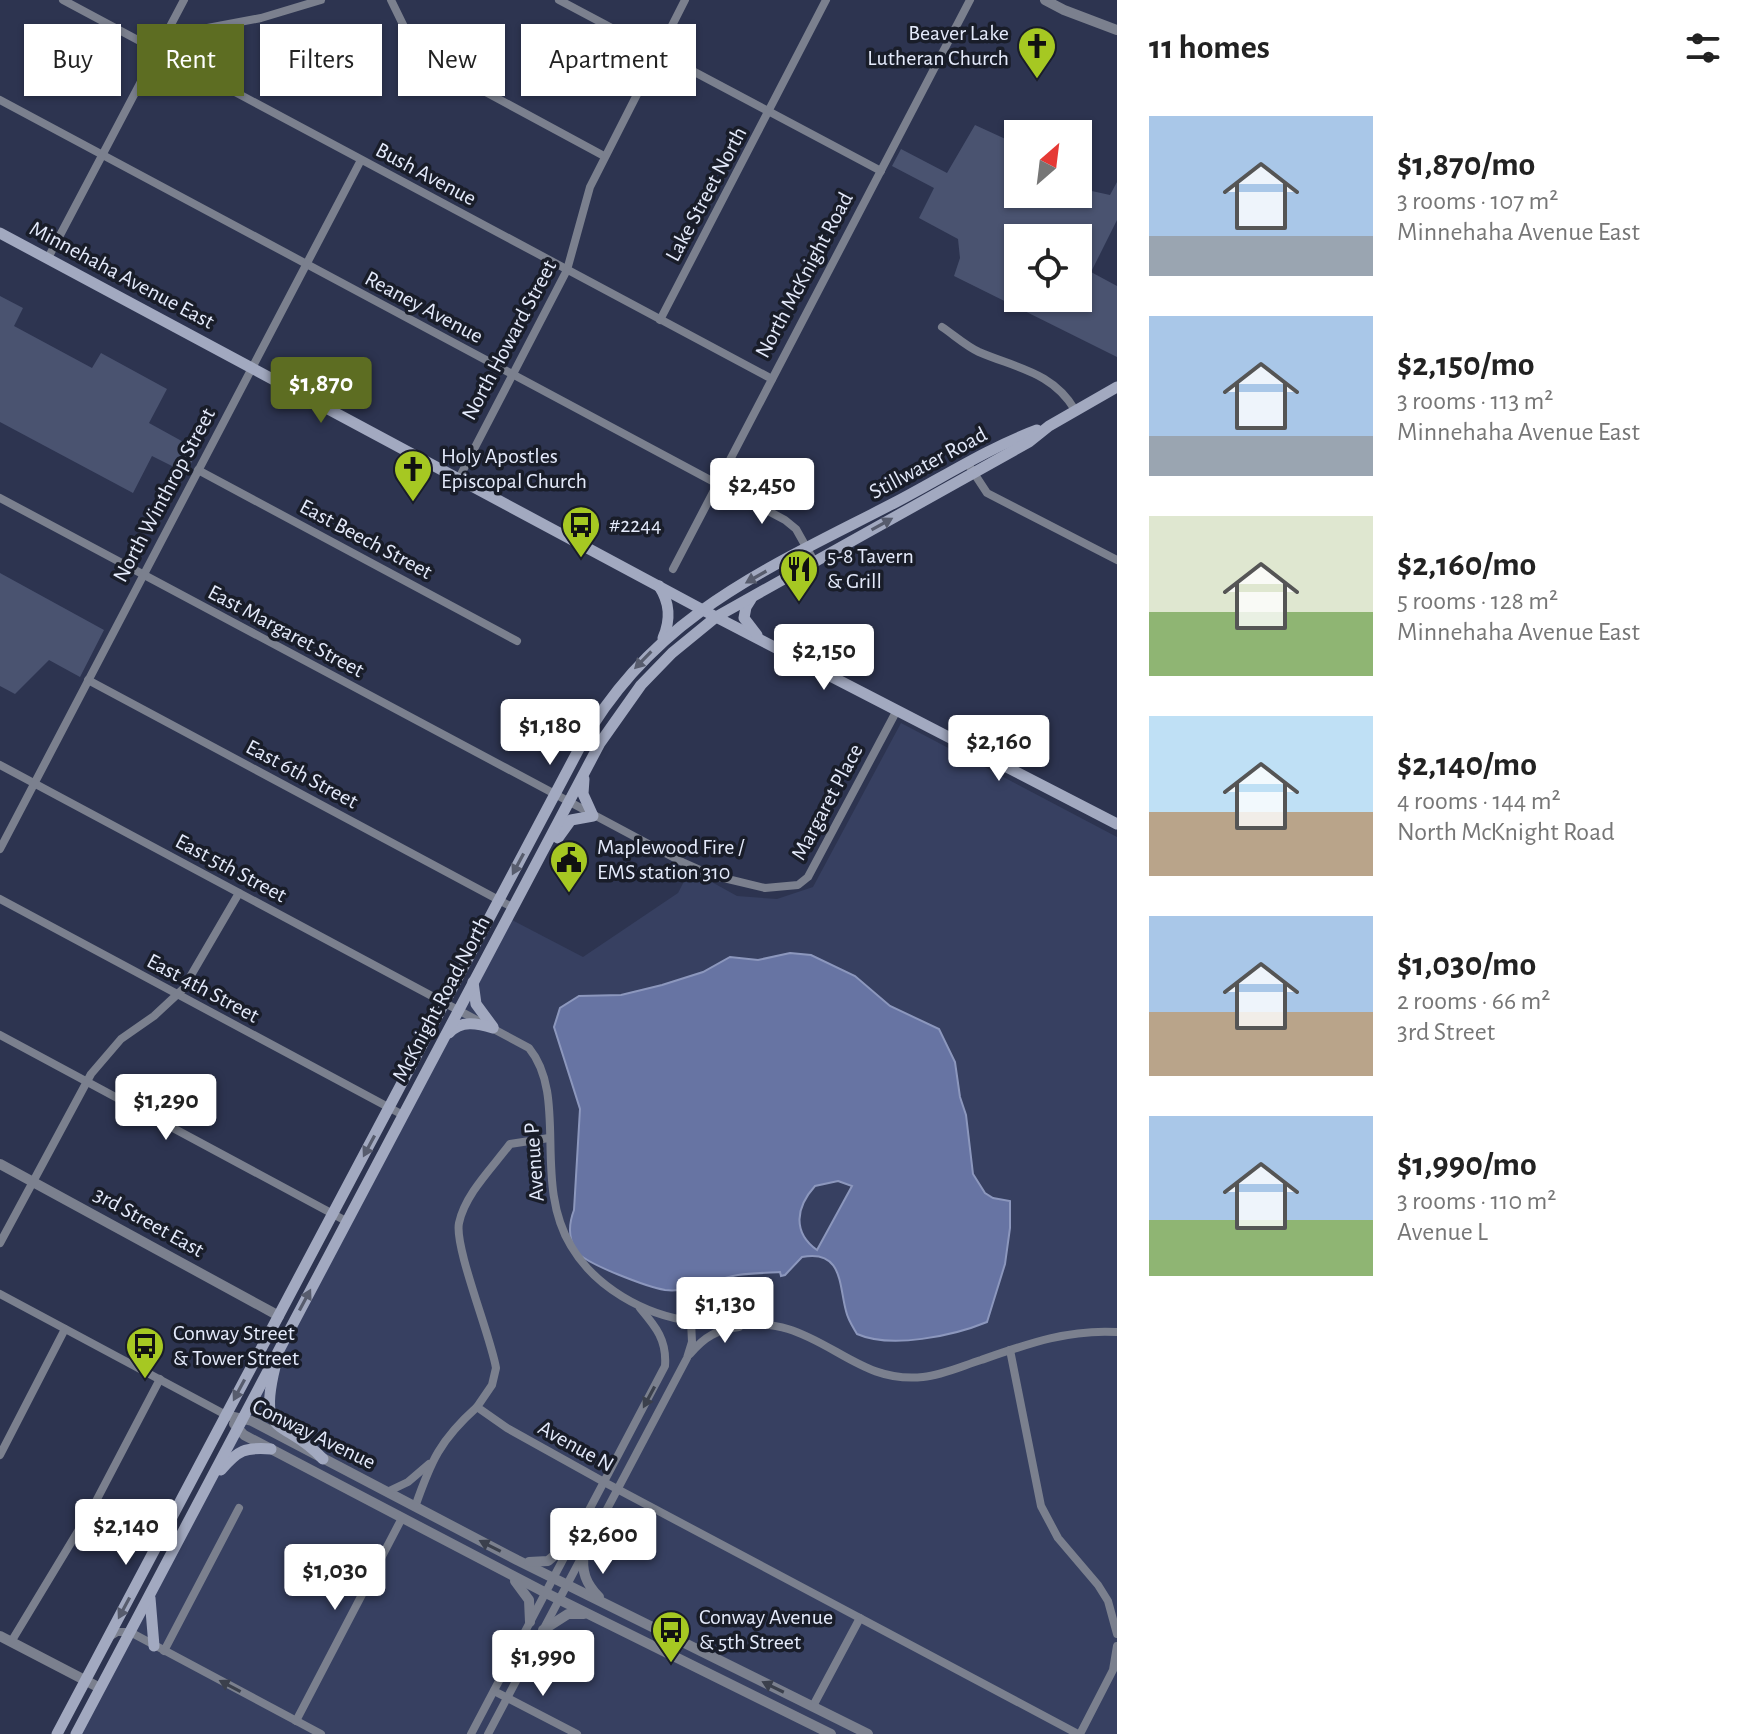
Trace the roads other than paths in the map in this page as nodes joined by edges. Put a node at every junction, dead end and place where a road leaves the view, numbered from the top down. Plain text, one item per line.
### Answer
1 (63, 0) edge
2 (184, 0) edge
3 (321, 0) edge
4 (391, 0) edge
5 (559, 0) edge
6 (685, 0) edge
7 (826, 0) edge
8 (970, 0) edge
9 (1045, 0) edge
10 (171, 24) edge
11 (229, 24) edge
12 (604, 24) edge
13 (673, 24) edge
14 (1117, 30) edge
15 (137, 39) edge
16 (696, 73) edge
17 (137, 89) edge
18 (242, 96) edge
19 (635, 96) edge
20 (0, 100) edge
21 (770, 111) junction
22 (103, 155) junction
23 (604, 156) junction
24 (361, 160) junction
25 (881, 171) junction
26 (0, 233) edge
27 (48, 258) junction
28 (306, 264) junction
29 (567, 270) junction
30 (660, 320) junction
31 (942, 327) dead end
32 (251, 367) junction
33 (512, 375) junction
34 (772, 379) junction
35 (1117, 387) edge
36 (1075, 410) junction
37 (970, 469) junction
38 (198, 470) junction
39 (459, 478) junction
40 (717, 483) junction
41 (0, 498) edge
42 (807, 549) junction
43 (1117, 560) edge
44 (814, 561) junction
45 (673, 569) dead end
46 (143, 575) junction
47 (659, 586) junction
48 (753, 596) junction
49 (702, 609) junction
50 (716, 617) junction
51 (517, 641) dead end
52 (661, 641) junction
53 (763, 641) junction
54 (88, 680) junction
55 (897, 710) junction
56 (911, 717) junction
57 (889, 727) junction
58 (0, 765) edge
59 (587, 767) junction
60 (34, 783) junction
61 (554, 795) junction
62 (569, 803) junction
63 (593, 816) junction
64 (1117, 824) edge
65 (0, 849) edge
66 (539, 859) junction
67 (239, 893) junction
68 (0, 899) edge
69 (499, 900) junction
70 (512, 907) junction
71 (473, 982) junction
72 (177, 995) junction
73 (444, 1003) junction
74 (458, 1010) junction
75 (493, 1028) junction
76 (0, 1035) edge
77 (441, 1042) junction
78 (86, 1081) junction
79 (389, 1108) junction
80 (403, 1115) junction
81 (549, 1138) junction
82 (0, 1164) edge
83 (32, 1181) junction
84 (333, 1214) junction
85 (346, 1221) junction
86 (0, 1243) edge
87 (0, 1294) edge
88 (637, 1304) junction
89 (279, 1316) junction
90 (691, 1321) junction
91 (756, 1324) junction
92 (65, 1329) junction
93 (1117, 1332) edge
94 (279, 1349) junction
95 (1010, 1350) junction
96 (687, 1358) junction
97 (160, 1379) junction
98 (477, 1407) junction
99 (226, 1415) junction
100 (240, 1423) junction
101 (0, 1433) edge
102 (9, 1438) junction
103 (271, 1449) junction
104 (0, 1455) edge
105 (323, 1459) junction
106 (430, 1464) junction
107 (314, 1472) junction
108 (604, 1482) junction
109 (618, 1489) junction
110 (387, 1492) junction
111 (200, 1500) junction
112 (403, 1501) junction
113 (415, 1507) junction
114 (239, 1508) dead end
115 (402, 1518) junction
116 (574, 1539) junction
117 (584, 1553) junction
118 (517, 1560) junction
119 (505, 1572) junction
120 (554, 1578) junction
121 (568, 1585) junction
122 (151, 1593) junction
123 (546, 1593) junction
124 (559, 1600) junction
125 (606, 1604) junction
126 (589, 1614) junction
127 (860, 1618) junction
128 (530, 1622) junction
129 (543, 1630) junction
130 (130, 1632) junction
131 (1117, 1634) edge
132 (0, 1636) edge
133 (108, 1637) junction
134 (11, 1642) junction
135 (1117, 1646) edge
136 (159, 1648) junction
137 (1116, 1662) edge
138 (85, 1681) junction
139 (100, 1688) junction
140 (494, 1691) junction
141 (507, 1697) junction
142 (813, 1706) junction
143 (296, 1721) junction
144 (57, 1734) edge
145 (76, 1734) edge
146 (321, 1734) edge
147 (471, 1734) edge
148 (488, 1734) edge
149 (577, 1734) edge
150 (831, 1734) edge
151 (868, 1734) edge
152 (1079, 1734) edge

1 - 15 street, Bush Avenue
2 - 10 street
3 - 11 street
4 - 23 street
5 - 12 street
6 - 13 street, North Howard Street
7 - 21 street, Lake Street North
8 - 25 street, North McKnight Road
9 - 14 street
16 - 21 street
17 - 22 street
18 - 24 street, Bush Avenue
19 - 23 street, North Howard Street
20 - 22 street, Reaney Avenue
21 - 25 street
21 - 30 street, Lake Street North
22 - 27 street
22 - 28 street, Reaney Avenue
23 - 29 street, North Howard Street
24 - 28 street, North Winthrop Street
24 - 29 street, Bush Avenue
25 - 34 street, North McKnight Road
26 - 27 main road, Minnehaha Avenue East
27 - 32 main road, Minnehaha Avenue East
28 - 32 street, North Winthrop Street
28 - 33 street, Reaney Avenue
29 - 30 street, Bush Avenue
29 - 33 street, North Howard Street
30 - 34 street, Bush Avenue
31 - 36 street
32 - 38 street, North Winthrop Street
32 - 39 main road, Minnehaha Avenue East
33 - 39 street, North Howard Street
33 - 40 street, Reaney Avenue
34 - 40 street, North McKnight Road
35 - 36 main road, Stillwater Road
36 - 37 main road, Stillwater Road
37 - 42 main road, Stillwater Road
37 - 43 street
44 -> 37 main road, Stillwater Road
38 - 46 street, North Winthrop Street
38 - 51 street, East Beech Street
39 - 47 main road, Minnehaha Avenue East
40 - 42 street, Reaney Avenue
40 - 45 street, North McKnight Road
41 - 46 street, East Margaret Street
42 - 44 street, Reaney Avenue
42 -> 49 main road, Stillwater Road
44 - 48 main road, Stillwater Road
46 - 54 street, North Winthrop Street
46 - 61 street, East Margaret Street
47 - 49 main road, Minnehaha Avenue East
47 - 52 main road
48 - 50 main road, Stillwater Road
48 - 53 main road
49 - 50 main road, Minnehaha Avenue East
49 - 52 main road, McKnight Road North
50 - 53 main road, Minnehaha Avenue East
50 - 59 main road, McKnight Road North
52 -> 61 main road, McKnight Road North
53 - 55 main road, Minnehaha Avenue East
54 - 60 street, North Winthrop Street
54 - 69 street, East 6th Street
55 - 56 main road, Minnehaha Avenue East
55 - 57 street, Margaret Place
56 - 57 street, Margaret Place
56 - 64 main road, Minnehaha Avenue East
57 - 63 street, Margaret Place
58 - 60 street, East 5th Street
59 - 62 main road, McKnight Road North
59 - 63 main road
60 - 65 street, North Winthrop Street
60 - 67 street, East 5th Street
61 - 62 street, East Margaret Street
61 -> 69 main road, McKnight Road North
62 - 63 street, Margaret Place
62 - 66 main road, McKnight Road North
63 - 66 main road
66 - 70 main road, McKnight Road North
67 - 72 street
67 - 73 street, East 5th Street
68 - 72 street, East 4th Street
69 - 70 street, East 6th Street
69 - 73 main road, McKnight Road North
70 - 71 main road, McKnight Road North
71 - 74 main road, McKnight Road North
71 - 75 main road
72 - 78 street
72 - 79 street, East 4th Street
73 - 74 street, East 5th Street
73 - 79 main road, McKnight Road North
74 - 75 street, Avenue P
74 - 77 main road, McKnight Road North
75 - 77 main road
75 - 81 street, Avenue P
76 - 78 street
77 - 80 main road, McKnight Road North
78 - 83 street
78 - 84 street
79 - 80 street, East 4th Street
79 -> 84 main road, McKnight Road North
80 - 85 main road, McKnight Road North
81 - 88 street, Avenue P
81 - 98 street
82 - 83 street, 3rd Street East
83 - 86 street
83 - 89 street, 3rd Street East
84 - 85 street
84 - 89 main road, McKnight Road North
94 -> 85 main road, McKnight Road North
87 - 92 street
88 - 90 street, Avenue P
88 -> 108 street
89 -> 99 main road, McKnight Road North
90 - 91 street, Avenue P
90 - 96 street
91 - 95 street, Avenue P
91 - 96 street
92 - 97 street
92 - 102 street
93 - 95 street, Avenue P
94 - 100 main road, McKnight Road North
94 - 105 main road
95 - 131 street
96 - 109 street
97 - 99 street
97 - 134 street
98 - 106 street
98 - 108 street, Avenue N
99 - 100 street, Conway Avenue
99 -> 133 main road
100 - 103 street, Conway Avenue
100 - 105 street, Conway Avenue
100 - 111 main road
101 - 102 street
102 - 104 street
103 - 107 street, Conway Avenue
103 - 111 main road
105 - 110 street, Conway Avenue
106 - 110 street
106 - 113 street
107 - 112 street
107 - 115 street, Conway Avenue
108 - 109 street, Avenue N
108 - 116 street
109 - 117 street
109 - 127 street, Avenue N
110 - 112 street, Conway Avenue
111 - 122 main road
112 - 113 street, Conway Avenue
118 -> 113 street, Conway Avenue
114 - 136 street
115 - 119 street, Conway Avenue
115 - 143 street
116 - 118 street
116 - 120 street
117 - 121 street
117 - 125 street
118 - 120 street, Conway Avenue
119 - 123 street, Conway Avenue
119 - 128 street
120 - 121 street, Conway Avenue
120 - 123 street
121 - 124 street
121 - 125 street, Conway Avenue
122 - 130 main road
122 - 136 main road
123 - 124 street, Conway Avenue
123 - 128 street
124 - 126 street, Conway Avenue
124 - 129 street
142 -> 125 street, Conway Avenue
126 - 129 street
126 - 150 street, Conway Avenue
127 - 142 street
127 - 152 street, Avenue N
128 - 140 street
129 - 141 street
130 - 133 street
130 - 136 street
130 - 139 main road
132 - 134 street
133 - 138 main road
134 - 138 street
135 - 137 street
143 -> 136 street
137 - 152 street
138 - 139 street
138 - 144 main road
139 - 145 main road
140 - 141 street
140 - 147 street
141 - 148 street
141 - 149 street
142 - 151 street, Conway Avenue
143 - 146 street

